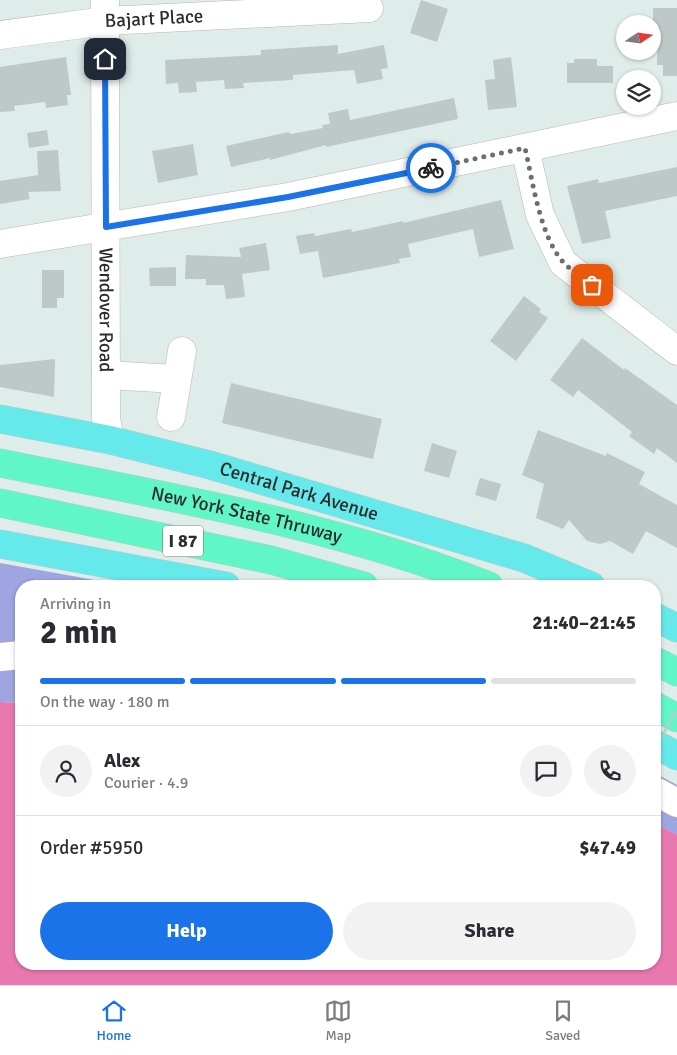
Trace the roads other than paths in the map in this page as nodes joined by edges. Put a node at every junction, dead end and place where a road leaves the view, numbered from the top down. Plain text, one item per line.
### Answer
1 (369, 8) dead end
2 (105, 10) edge
3 (0, 35) edge
4 (677, 116) edge
5 (525, 148) junction
6 (106, 227) junction
7 (0, 244) edge
8 (182, 351) dead end
9 (677, 351) edge
10 (106, 375) junction
11 (176, 379) junction
12 (171, 417) dead end
13 (0, 419) edge
14 (110, 440) junction
15 (0, 463) edge
16 (0, 504) edge
17 (0, 544) edge
18 (194, 580) edge
19 (343, 580) edge
20 (471, 580) edge
21 (576, 580) edge
22 (661, 620) edge
23 (677, 628) edge
24 (15, 656) edge
25 (0, 657) edge
26 (661, 664) edge
27 (677, 672) edge
28 (661, 709) edge
29 (677, 718) edge
30 (661, 747) edge
31 (677, 756) edge
32 (661, 794) edge
33 (677, 803) edge

1 - 2 street, Bajart Place
2 - 3 street, Bajart Place
2 - 6 street, Wendover Road
4 - 5 street
5 - 6 street
5 - 9 street
6 - 7 street
6 - 10 street, Wendover Road
8 - 11 street
10 - 11 street
10 - 14 street, Wendover Road
11 - 12 street
13 - 14 main road, Central Park Avenue
14 - 21 main road, Central Park Avenue
15 - 20 highway, New York State Thruway / I 87
16 - 19 highway, New York State Thruway / I 87
17 - 18 main road
22 - 23 main road
24 - 25 street
26 - 27 highway
28 - 29 highway
30 - 31 main road
32 - 33 street

